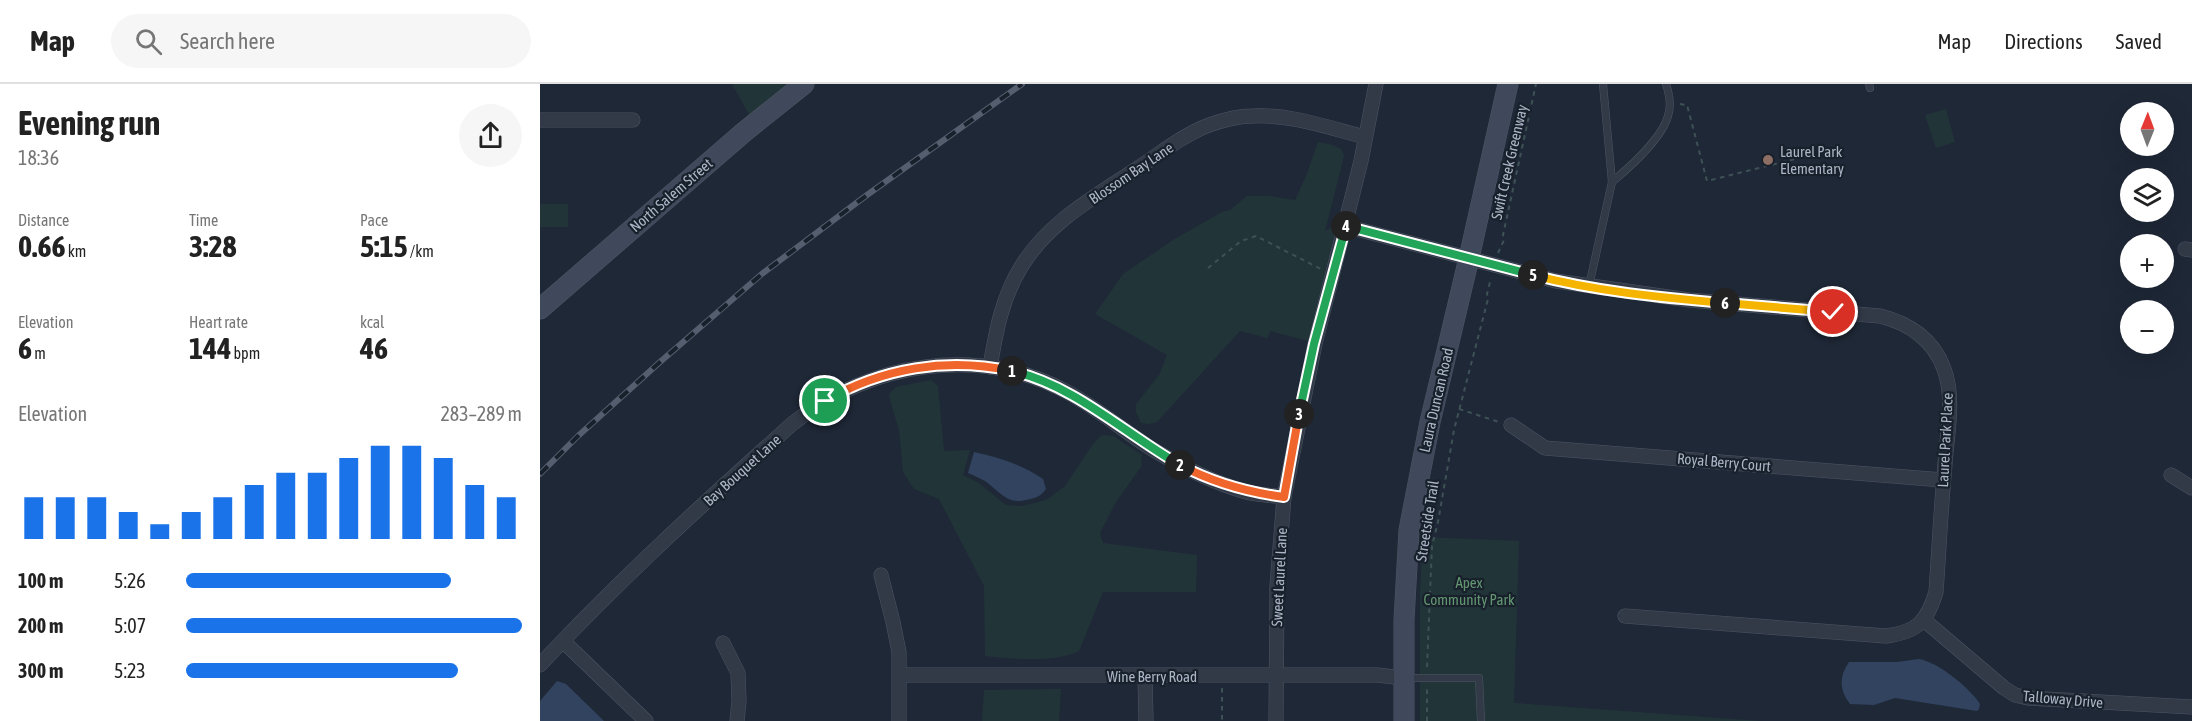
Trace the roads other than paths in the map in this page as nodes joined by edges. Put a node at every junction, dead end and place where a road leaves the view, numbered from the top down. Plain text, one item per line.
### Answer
1 (804, 84) edge
2 (1376, 84) edge
3 (1508, 84) edge
4 (1603, 84) edge
5 (1666, 84) edge
6 (540, 120) edge
7 (633, 120) dead end
8 (1365, 137) junction
9 (1612, 182) junction
10 (1345, 226) junction
11 (1469, 258) junction
12 (1589, 286) junction
13 (540, 309) edge
14 (990, 367) junction
15 (1511, 425) road end
16 (2171, 475) dead end
17 (1943, 480) junction
18 (2192, 488) edge
19 (1284, 497) junction
20 (881, 575) dead end
21 (1624, 616) dead end
22 (1924, 620) junction
23 (563, 641) junction
24 (723, 643) dead end
25 (540, 665) edge
26 (900, 675) junction
27 (1145, 676) junction
28 (1276, 676) junction
29 (1404, 678) junction
30 (2192, 707) edge
31 (646, 721) edge
32 (737, 721) edge
33 (899, 721) edge
34 (1146, 721) edge
35 (1276, 721) edge
36 (1404, 721) edge
37 (1481, 721) edge

1 - 13 street, North Salem Street
2 - 8 street, Sweet Laurel Lane
3 - 11 street, Laura Duncan Road
4 - 9 lane
5 - 9 lane
6 - 7 street
8 - 10 street, Sweet Laurel Lane
8 - 14 street, Blossom Bay Lane
9 - 12 lane
10 - 11 street, Laurel Park Place
10 - 19 street, Sweet Laurel Lane
11 - 12 street, Laurel Park Place
11 - 29 street, Laura Duncan Road
12 - 17 street, Laurel Park Place
14 - 19 street, Bay Bouquet Lane
14 - 23 street, Bay Bouquet Lane
15 - 17 street, Royal Berry Court
16 - 18 street
17 - 22 street, Laurel Park Place
19 - 28 street, Sweet Laurel Lane
20 - 26 street
21 - 22 street
22 - 30 street, Talloway Drive
23 - 25 street, Bay Bouquet Lane
23 - 31 street
24 - 32 street
26 - 27 street, Wine Berry Road
26 - 33 street
27 - 28 street, Wine Berry Road
27 - 34 street
28 - 29 street, Wine Berry Road
28 - 35 street, Sweet Laurel Lane
29 - 36 street, Laura Duncan Road
29 - 37 lane

